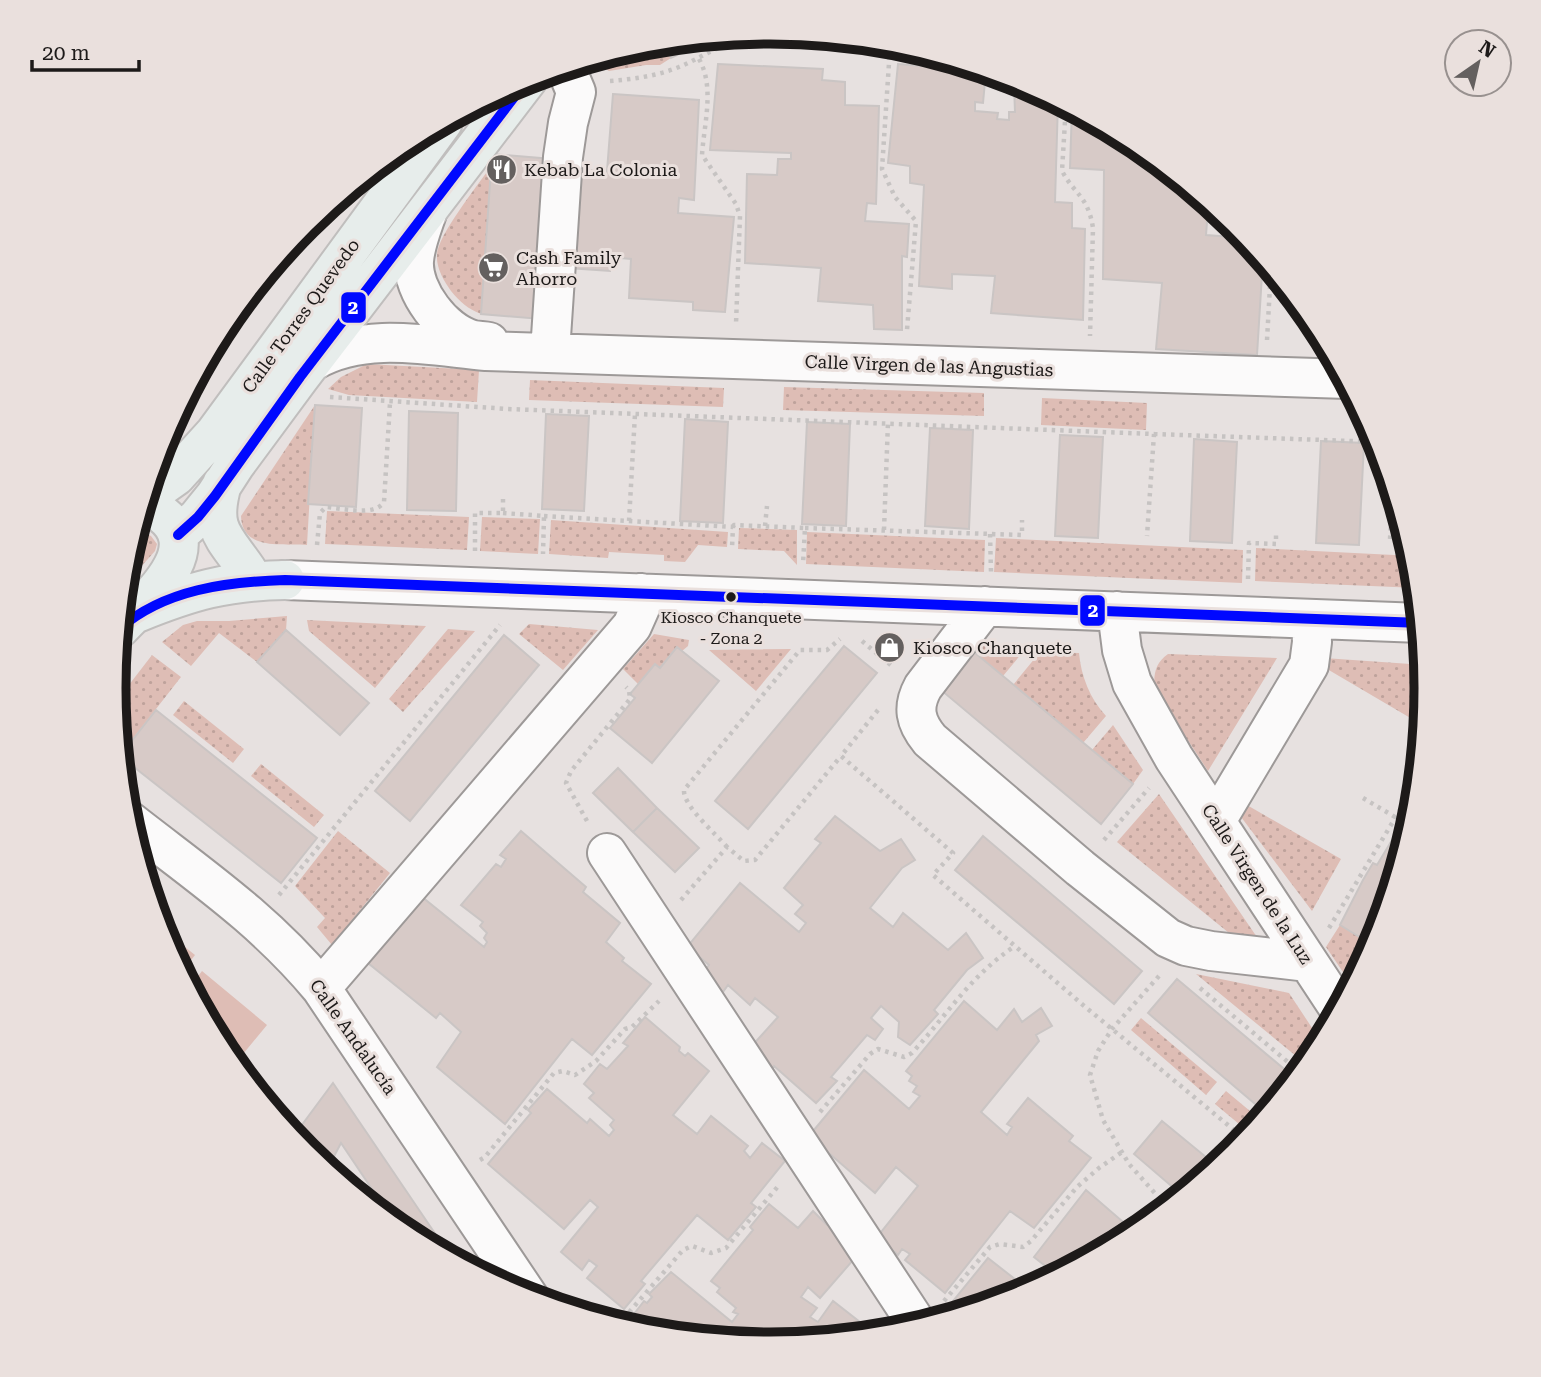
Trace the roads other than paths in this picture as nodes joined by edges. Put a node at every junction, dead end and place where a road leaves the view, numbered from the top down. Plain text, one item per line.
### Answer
1 (568, 77) edge
2 (514, 97) edge
3 (424, 145) edge
4 (426, 213) junction
5 (511, 350) junction
6 (550, 352) junction
7 (307, 369) junction
8 (1336, 379) edge
9 (222, 484) junction
10 (158, 489) edge
11 (152, 509) edge
12 (179, 539) junction
13 (247, 570) junction
14 (285, 580) junction
15 (641, 593) junction
16 (985, 606) junction
17 (1117, 611) junction
18 (130, 617) edge
19 (1311, 619) junction
20 (130, 620) edge
21 (1412, 623) edge
22 (1216, 821) junction
23 (142, 831) edge
24 (607, 853) road end
25 (1308, 962) junction
26 (321, 988) junction
27 (1334, 1001) edge
28 (518, 1281) edge
29 (912, 1317) edge

1 - 6 street
2 - 4 main road, Calle Torres Quevedo
3 - 10 main road, Calle Torres Quevedo
4 - 5 street, Calle Virgen de las Angustias
4 - 7 main road, Calle Torres Quevedo
5 - 6 street, Calle Virgen de las Angustias
5 - 7 street, Calle Virgen de las Angustias
6 - 8 street, Calle Virgen de las Angustias
7 - 9 main road, Calle Torres Quevedo
9 - 12 main road, Calle Torres Quevedo
9 - 13 main road
11 - 12 main road
12 - 13 main road
12 - 18 main road, Calle Torres Quevedo
13 - 14 main road
14 - 15 street
14 - 20 main road
15 - 16 street
15 - 26 street
16 - 17 street
16 - 25 street
17 - 19 street
17 - 22 street, Calle Virgen de la Luz
19 - 21 street
19 - 22 street
22 - 25 street, Calle Virgen de la Luz
23 - 26 street, Calle Andalucía
24 - 29 street
25 - 27 street, Calle Virgen de la Luz
26 - 28 street, Calle Andalucía

